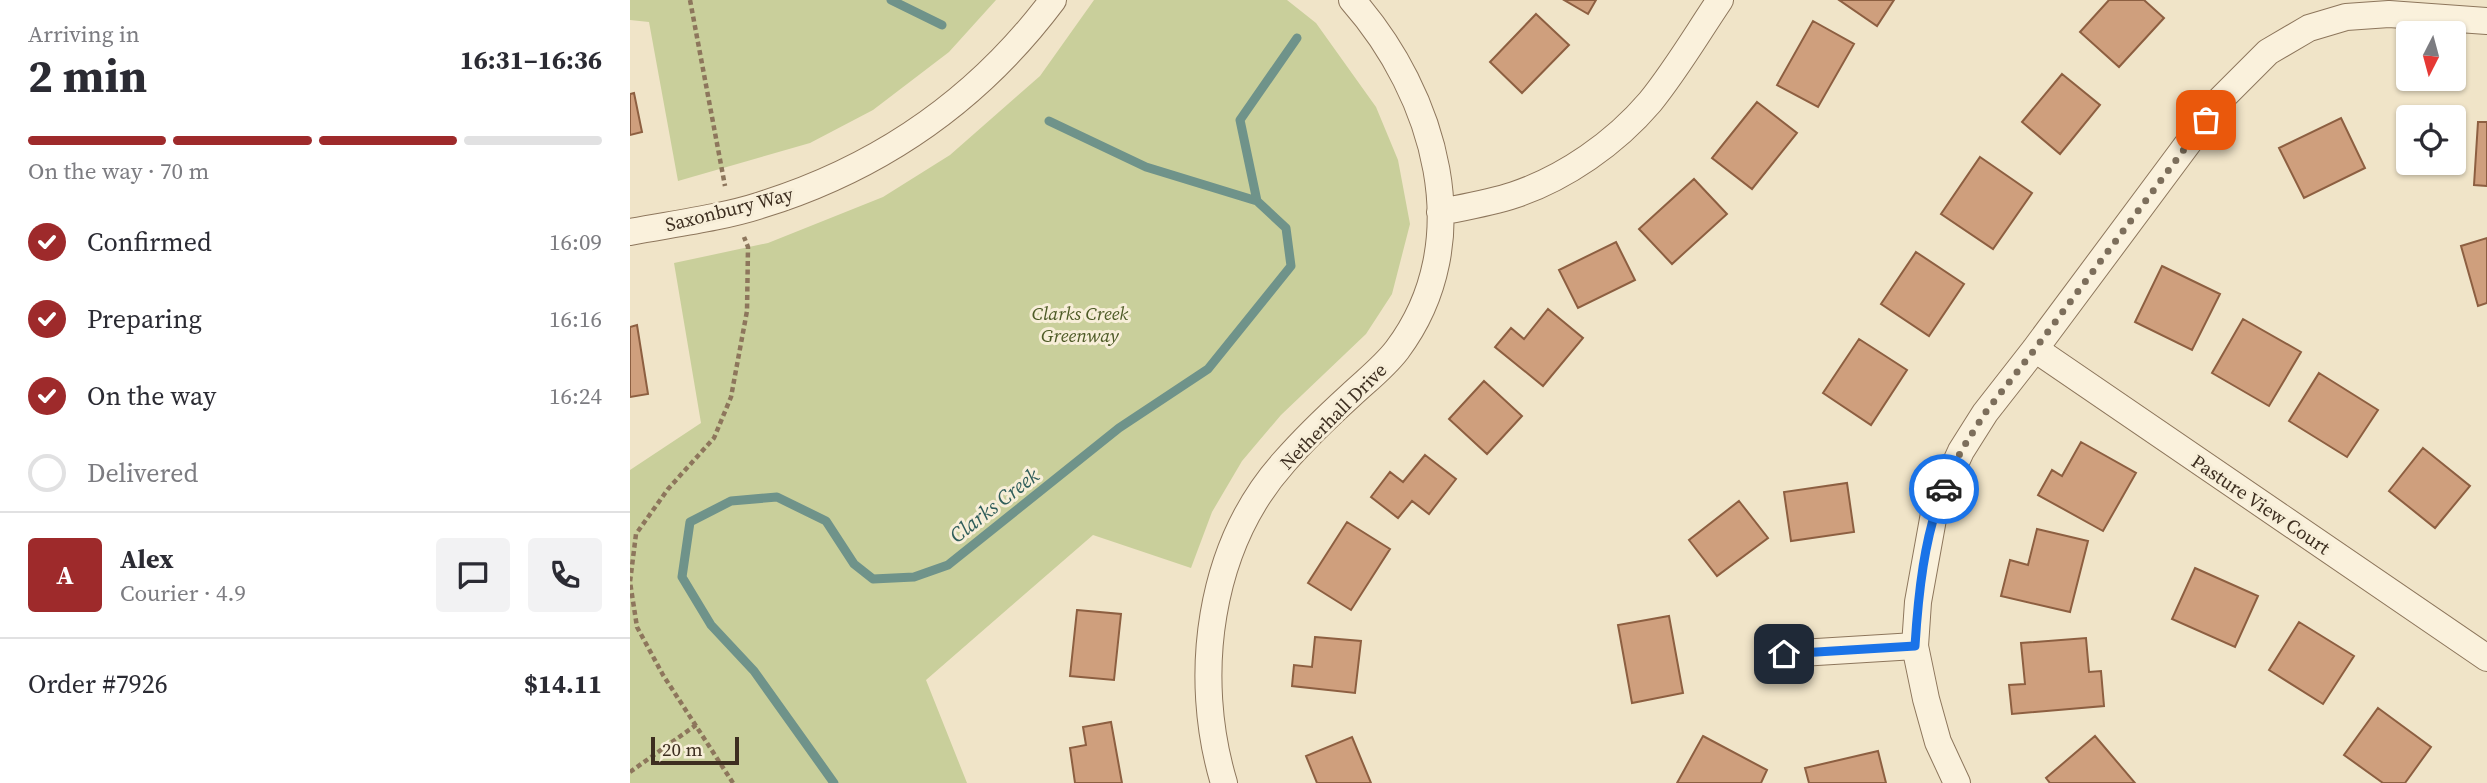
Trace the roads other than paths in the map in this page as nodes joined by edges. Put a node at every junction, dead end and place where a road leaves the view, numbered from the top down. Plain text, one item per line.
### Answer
1 (1053, 0) edge
2 (1352, 0) edge
3 (1720, 0) edge
4 (2458, 10) edge
5 (2487, 21) edge
6 (1440, 212) junction
7 (630, 233) edge
8 (2035, 349) junction
9 (1915, 646) junction
10 (1784, 654) dead end
11 (2487, 658) edge
12 (1224, 783) edge
13 (1957, 783) edge

1 - 7 street, Saxonbury Way
2 - 6 street, Netherhall Drive
3 - 6 street
4 - 5 street
4 - 8 street
6 - 12 street, Netherhall Drive
8 - 9 street
8 - 11 street, Pasture View Court
9 - 10 street
9 - 13 street

